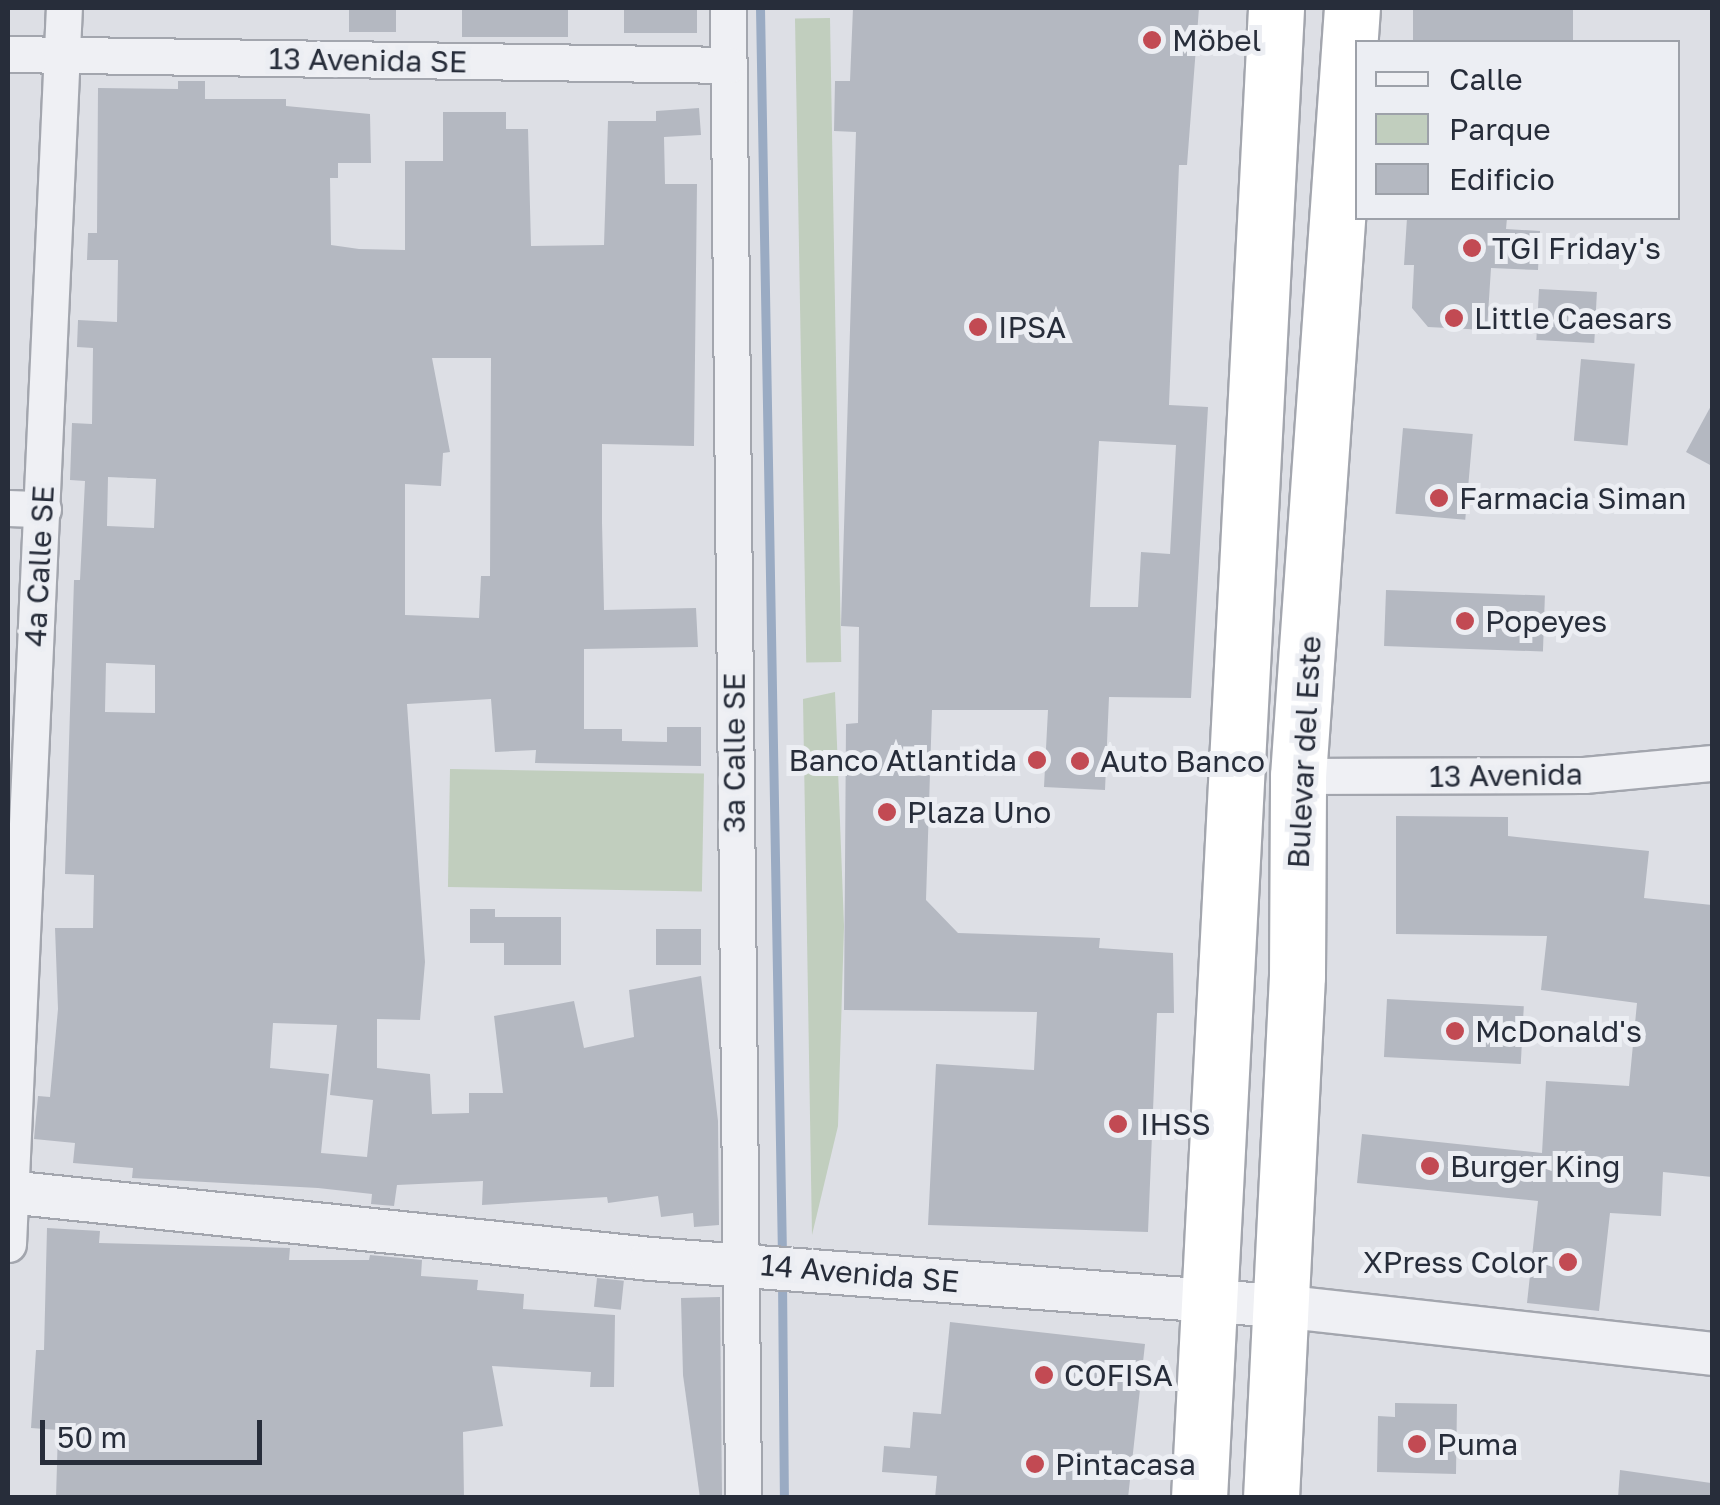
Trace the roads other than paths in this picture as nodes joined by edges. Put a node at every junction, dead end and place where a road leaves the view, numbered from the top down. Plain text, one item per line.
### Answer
1 (64, 8) edge
2 (728, 8) edge
3 (1276, 8) edge
4 (1352, 8) edge
5 (8, 54) edge
6 (62, 55) junction
7 (729, 64) junction
8 (8, 508) edge
9 (43, 509) junction
10 (1712, 763) edge
11 (1298, 776) junction
12 (8, 1192) edge
13 (8, 1244) edge
14 (738, 1264) junction
15 (1206, 1301) junction
16 (1279, 1306) junction
17 (1712, 1354) edge
18 (743, 1498) edge
19 (1199, 1498) edge
20 (1271, 1498) edge

1 - 6 street, 4a Calle SE
2 - 7 street, 3a Calle SE
3 - 15 highway
4 - 11 highway, Bulevar del Este
5 - 6 street, 13 Avenida SE
6 - 7 street, 13 Avenida SE
6 - 9 street, 4a Calle SE
7 - 14 street, 3a Calle SE
8 - 9 street
9 - 12 street, 4a Calle SE
10 - 11 street, 13 Avenida
11 - 16 highway, Bulevar del Este
12 - 13 street, 4a Calle SE
12 - 14 street, 14 Avenida SE
14 - 15 street, 14 Avenida SE
14 - 18 street, 3a Calle SE
15 - 16 street, 14 Avenida SE
15 - 19 highway
16 - 17 street, 14 Avenida SE
16 - 20 highway, Bulevar del Este

